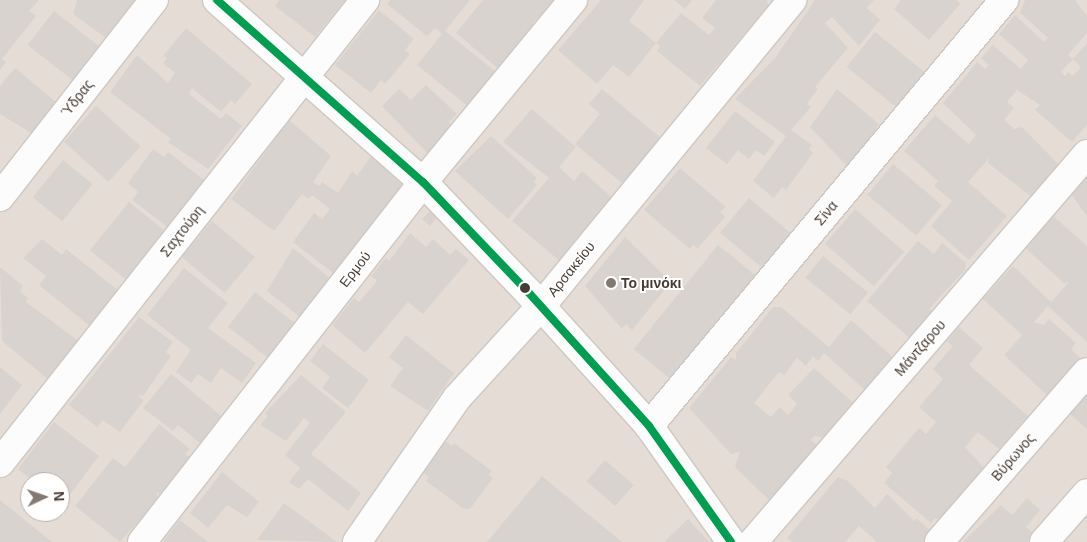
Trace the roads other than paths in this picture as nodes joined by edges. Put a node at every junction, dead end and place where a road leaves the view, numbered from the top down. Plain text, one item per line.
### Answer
1 (154, 0) edge
2 (217, 0) edge
3 (366, 0) edge
4 (573, 0) edge
5 (792, 0) edge
6 (1004, 0) edge
7 (306, 74) junction
8 (1087, 154) edge
9 (423, 182) junction
10 (0, 197) edge
11 (541, 306) junction
12 (1087, 372) edge
13 (649, 426) junction
14 (0, 463) edge
15 (1087, 492) edge
16 (142, 542) edge
17 (357, 542) edge
18 (731, 542) edge
19 (753, 542) edge
20 (939, 542) edge
21 (1044, 542) edge

1 - 10 street, Ύδρας
2 - 7 street
3 - 7 street, Σαχτούρη
4 - 9 street, Ερμού
5 - 11 street, Αρσακείου
6 - 13 street, Σίνα
7 - 9 street
7 - 14 street, Σαχτούρη
8 - 19 street, Μάντζαρου
9 - 11 street
9 - 16 street, Ερμού
11 - 13 street
11 - 17 street, Αρσακείου
12 - 20 street, Βύρωνος
13 - 18 street
15 - 21 street

